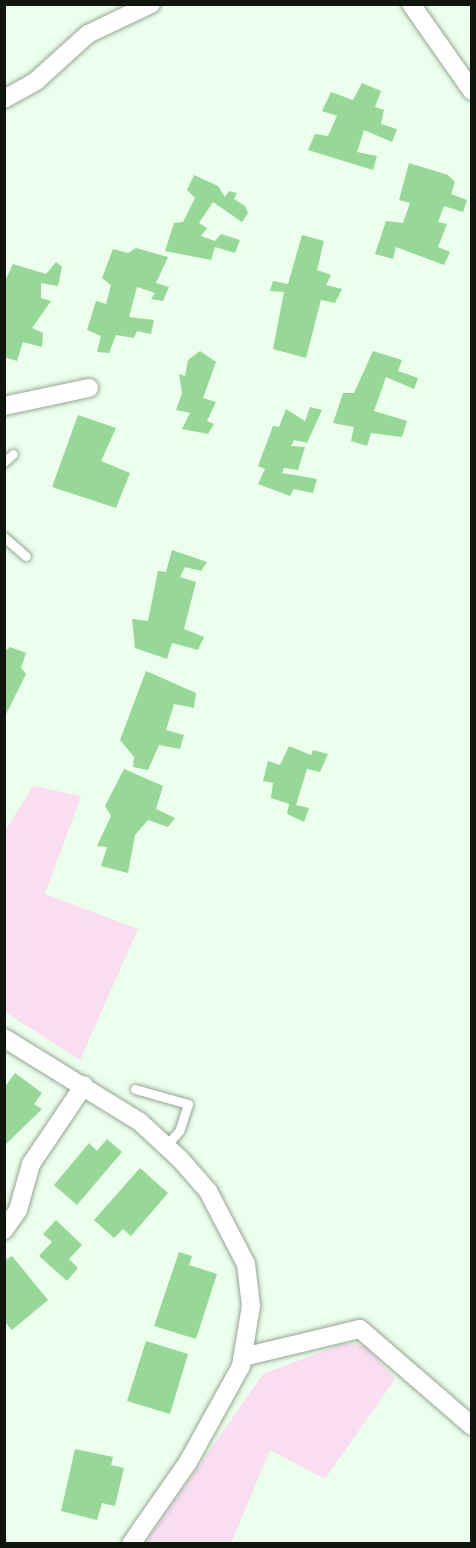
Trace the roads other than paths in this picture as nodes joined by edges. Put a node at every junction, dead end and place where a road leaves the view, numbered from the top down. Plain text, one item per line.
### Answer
1 (411, 4) edge
2 (144, 6) edge
3 (471, 91) edge
4 (4, 99) edge
5 (89, 388) dead end
6 (4, 406) edge
7 (13, 454) dead end
8 (4, 462) edge
9 (4, 537) edge
10 (26, 556) dead end
11 (4, 1038) edge
12 (84, 1085) junction
13 (135, 1089) dead end
14 (166, 1146) junction
15 (4, 1230) edge
16 (243, 1357) junction
17 (471, 1426) edge
18 (131, 1544) edge

1 - 3 street
2 - 4 street
5 - 6 street
7 - 8 lane
9 - 10 lane
11 - 12 street
12 - 14 street
12 - 15 street
13 - 14 lane
14 - 16 street
16 - 17 street
16 - 18 street

